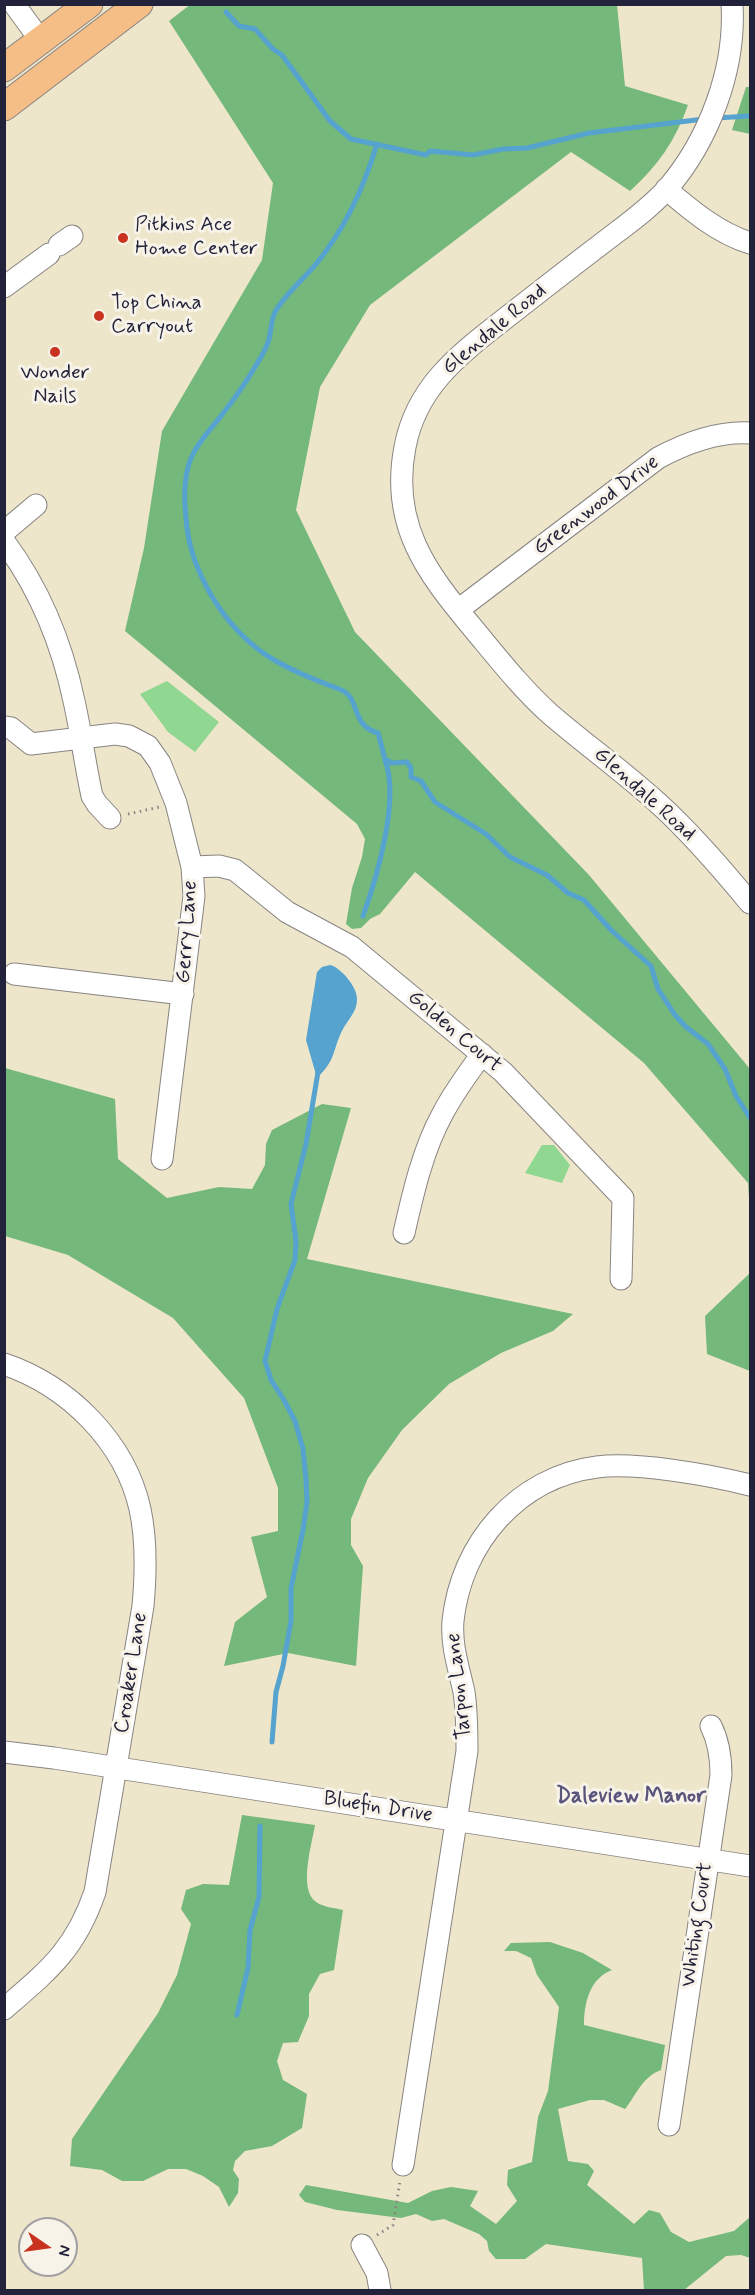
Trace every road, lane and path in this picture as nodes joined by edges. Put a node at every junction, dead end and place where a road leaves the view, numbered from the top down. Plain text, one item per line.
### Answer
1 (14, 4) edge
2 (88, 4) edge
3 (139, 4) edge
4 (732, 4) edge
5 (41, 41) junction
6 (4, 68) edge
7 (4, 107) edge
8 (666, 189) junction
9 (750, 243) edge
10 (60, 245) dead end
11 (4, 287) edge
12 (750, 433) edge
13 (36, 505) dead end
14 (4, 532) edge
15 (4, 541) edge
16 (458, 610) junction
17 (4, 727) edge
18 (82, 737) junction
19 (176, 803) junction
20 (110, 818) joint
21 (192, 867) junction
22 (750, 903) edge
23 (14, 974) dead end
24 (183, 994) junction
25 (482, 1054) junction
26 (162, 1159) dead end
27 (404, 1233) dead end
28 (621, 1279) dead end
29 (4, 1364) edge
30 (750, 1485) edge
31 (711, 1726) dead end
32 (4, 1752) edge
33 (117, 1768) junction
34 (457, 1820) junction
35 (708, 1859) junction
36 (750, 1866) edge
37 (4, 2010) edge
38 (669, 2125) dead end
39 (403, 2165) joint
40 (362, 2245) joint
41 (380, 2290) edge

1 - 5 street
2 - 5 main road
3 - 7 main road
4 - 8 street, Glendale Road
5 - 6 main road
8 - 9 street
8 - 16 street, Glendale Road
10 - 11 street
12 - 16 street, Greenwood Drive
13 - 14 street
15 - 18 street
16 - 22 street, Glendale Road
17 - 18 street, Gerry Lane
18 - 19 street, Gerry Lane
18 - 20 street
19 - 20 path
19 - 21 street, Gerry Lane
21 - 24 street, Gerry Lane
21 - 25 street, Golden Court
23 - 24 street
24 - 26 street, Gerry Lane
25 - 27 street
25 - 28 street, Golden Court
29 - 33 street, Croaker Lane
30 - 34 street, Tarpon Lane
31 - 35 street, Whiting Court
32 - 33 street, Bluefin Drive
33 - 34 street, Bluefin Drive
33 - 37 street, Croaker Lane
34 - 35 street, Bluefin Drive
34 - 39 street, Tarpon Lane
35 - 36 street, Bluefin Drive
35 - 38 street, Whiting Court
39 - 40 path
40 - 41 street

